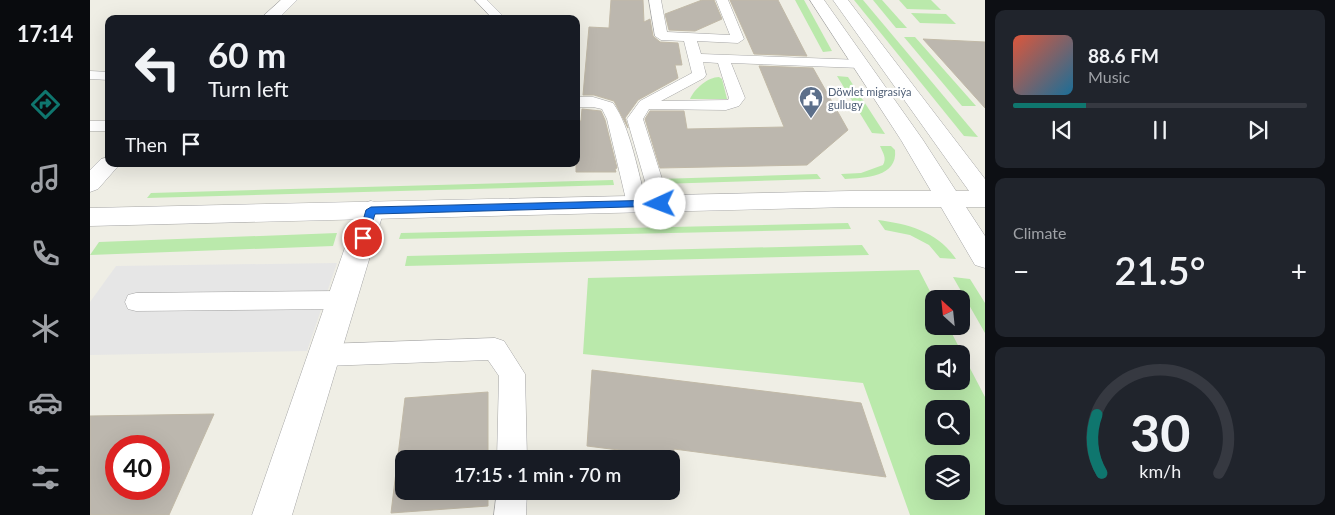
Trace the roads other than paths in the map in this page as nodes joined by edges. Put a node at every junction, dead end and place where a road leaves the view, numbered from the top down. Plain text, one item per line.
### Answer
1 (290, 0) edge
2 (481, 0) edge
3 (655, 0) edge
4 (722, 0) edge
5 (818, 0) edge
6 (840, 0) edge
7 (273, 15) edge
8 (496, 15) edge
9 (690, 37) junction
10 (695, 58) junction
11 (723, 59) junction
12 (861, 64) junction
13 (90, 75) edge
14 (105, 76) edge
15 (580, 102) edge
16 (645, 104) junction
17 (90, 126) edge
18 (105, 126) edge
19 (106, 167) edge
20 (90, 184) edge
21 (985, 197) edge
22 (949, 199) junction
23 (649, 204) junction
24 (371, 210) junction
25 (90, 217) edge
26 (985, 258) edge
27 (343, 300) junction
28 (136, 302) dead end
29 (325, 355) junction
30 (512, 450) edge
31 (511, 500) edge
32 (272, 515) edge
33 (510, 515) edge

1 - 7 street
2 - 8 lane
3 - 9 lane
4 - 9 lane
5 - 12 street
6 - 21 street
9 - 10 lane
10 - 11 lane
10 - 16 lane
11 - 12 lane
11 - 16 lane
12 - 22 street
13 - 14 lane
15 - 23 lane
16 - 23 lane
17 - 18 lane
19 - 20 street
21 - 22 street
22 - 23 street
22 - 26 street
23 - 24 street
24 - 25 street
24 - 27 street
27 - 28 lane
27 - 29 street
29 - 30 lane
29 - 32 street
31 - 33 lane

